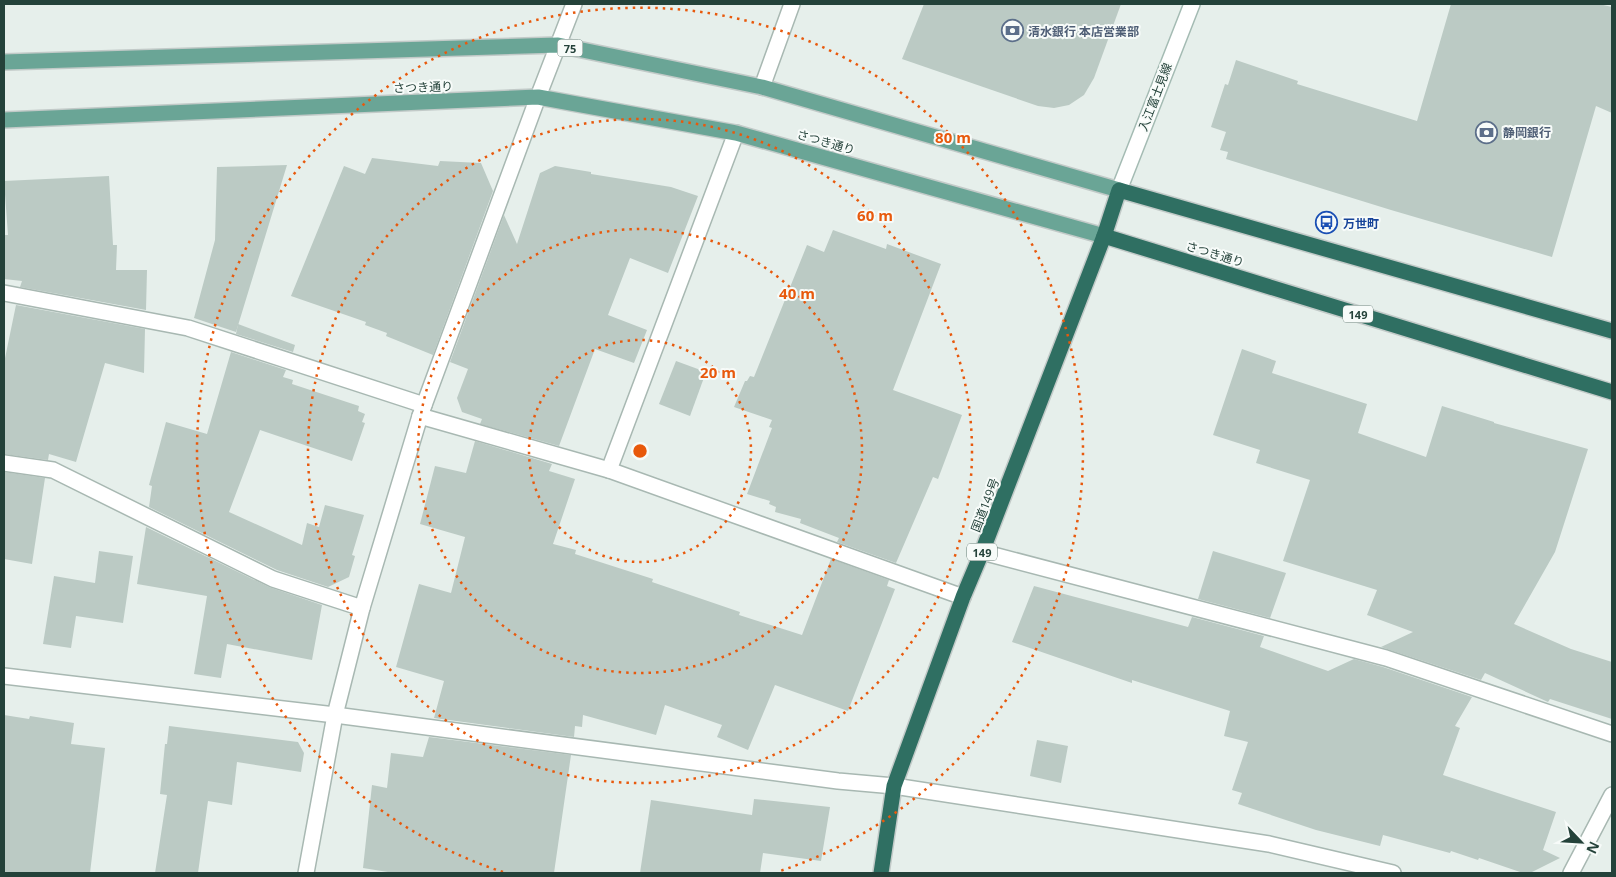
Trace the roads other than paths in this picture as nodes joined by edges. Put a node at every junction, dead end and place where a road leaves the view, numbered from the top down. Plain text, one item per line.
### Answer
1 (574, 4) edge
2 (792, 4) edge
3 (1192, 4) edge
4 (558, 46) junction
5 (4, 62) edge
6 (762, 87) junction
7 (538, 97) junction
8 (4, 120) edge
9 (736, 133) junction
10 (1119, 190) junction
11 (1104, 236) junction
12 (4, 293) edge
13 (1612, 331) edge
14 (1612, 392) edge
15 (422, 411) junction
16 (4, 463) edge
17 (609, 470) junction
18 (982, 552) junction
19 (963, 597) junction
20 (362, 608) junction
21 (4, 676) edge
22 (335, 715) junction
23 (1612, 734) edge
24 (894, 786) junction
25 (1612, 795) edge
26 (306, 873) edge
27 (881, 873) edge
28 (1393, 873) edge
29 (1571, 873) edge

1 - 4 street
2 - 6 street
3 - 10 street, 入江富士見線
4 - 5 main road, 75
4 - 6 main road, 75
4 - 7 street
6 - 10 main road, 75
7 - 8 main road, さつき通り
7 - 9 main road, さつき通り
7 - 15 street
9 - 11 main road, さつき通り
9 - 17 street
10 - 11 highway, 149
10 - 13 highway
11 - 14 highway, さつき通り / 149
11 - 18 highway, 国道149号 / 149
12 - 15 street
15 - 17 street
15 - 20 street
16 - 20 street
17 - 19 street
18 - 19 highway, 国道149号 / 149
18 - 23 street
19 - 24 highway, 国道149号 / 149
20 - 22 street
21 - 22 street
22 - 24 street
22 - 26 street
24 - 27 highway, 国道149号 / 149
24 - 28 street
25 - 29 street

